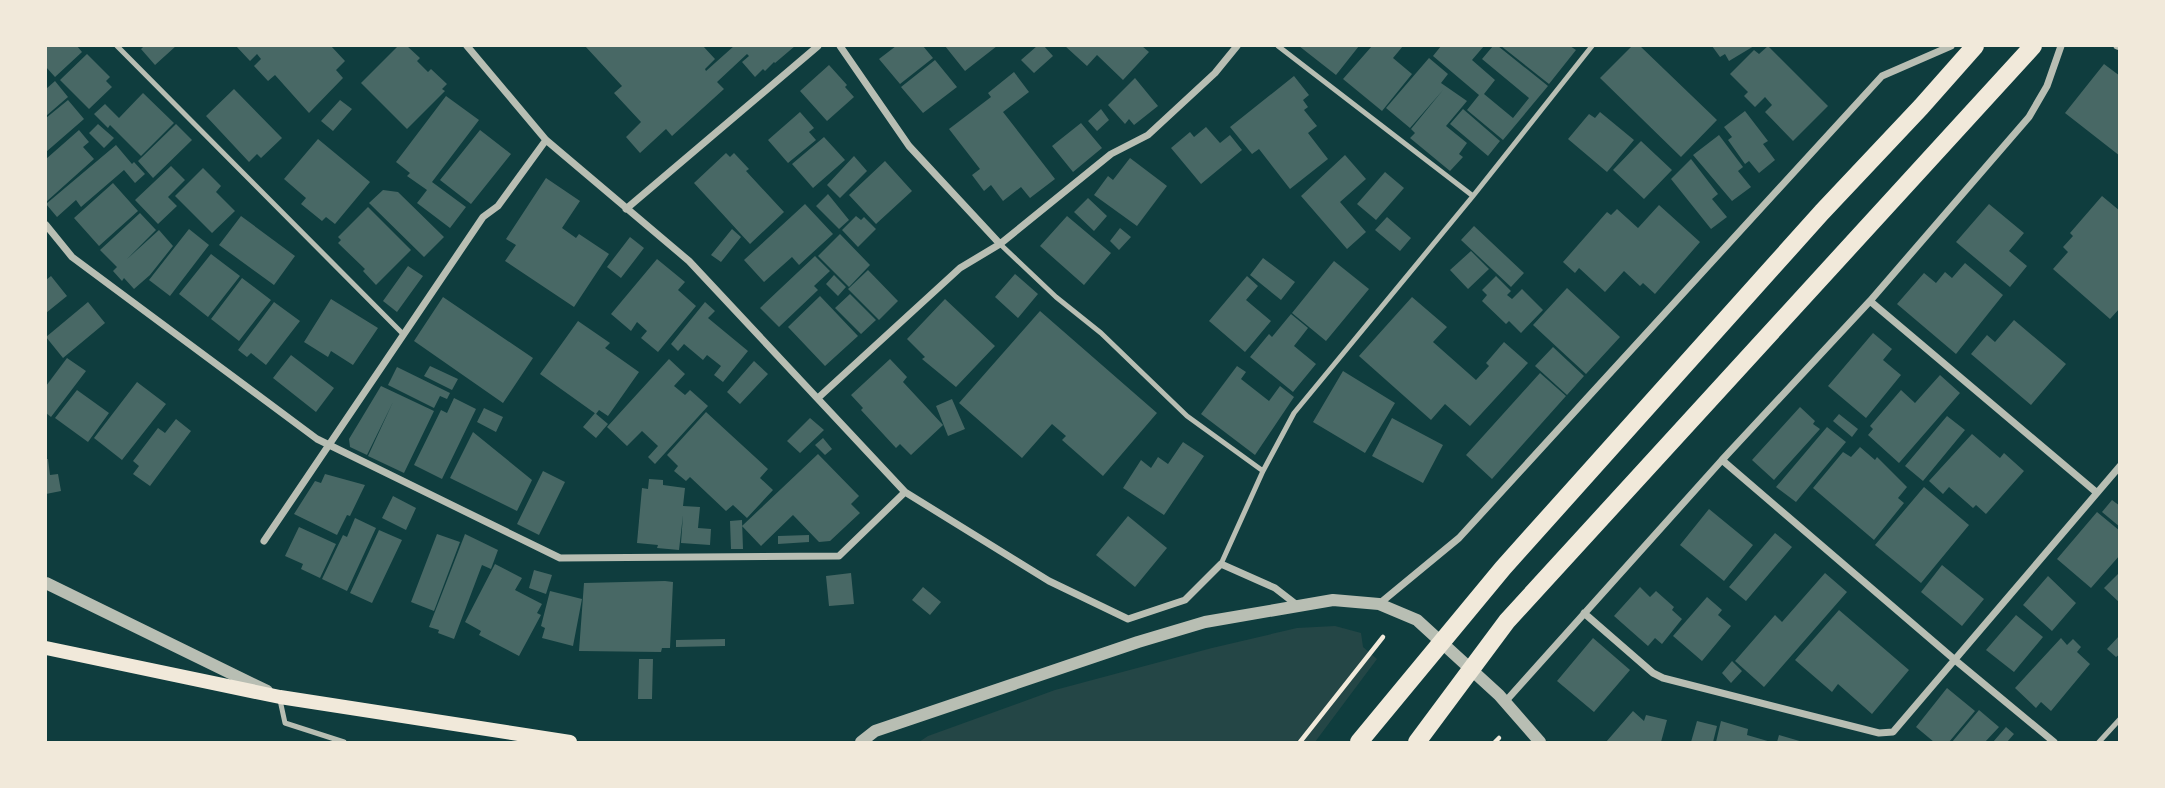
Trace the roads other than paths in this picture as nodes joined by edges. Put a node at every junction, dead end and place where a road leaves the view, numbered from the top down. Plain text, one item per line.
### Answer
1 (117, 46) edge
2 (467, 46) edge
3 (818, 46) edge
4 (840, 46) edge
5 (1237, 46) edge
6 (1278, 46) edge
7 (1592, 46) edge
8 (1951, 46) edge
9 (1975, 46) edge
10 (2033, 46) edge
11 (2061, 46) edge
12 (546, 140) junction
13 (1473, 196) junction
14 (626, 208) junction
15 (46, 225) edge
16 (1000, 244) junction
17 (1870, 301) junction
18 (403, 334) junction
19 (818, 398) junction
20 (328, 444) junction
21 (1722, 460) junction
22 (2119, 466) edge
23 (1263, 471) junction
24 (905, 492) junction
25 (2096, 492) junction
26 (264, 541) dead end
27 (1222, 564) junction
28 (46, 583) edge
29 (1379, 604) junction
30 (1299, 607) junction
31 (1584, 612) junction
32 (46, 648) edge
33 (1955, 660) junction
34 (280, 697) junction
35 (1505, 702) junction
36 (2119, 719) edge
37 (344, 743) edge
38 (570, 743) edge
39 (861, 743) edge
40 (1359, 743) edge
41 (1417, 743) edge
42 (1540, 743) edge
43 (2054, 743) edge
44 (2099, 743) edge

1 - 18 lane
2 - 12 street
3 - 14 street
4 - 16 street
5 - 16 street
6 - 13 lane
7 - 13 lane
8 - 29 street
9 - 40 main road
10 - 41 main road
11 - 17 street
12 - 14 street
12 - 18 street
13 - 23 lane
14 - 19 street
15 - 20 street
16 - 19 street
16 - 23 lane
17 - 21 street
17 - 25 street
18 - 20 street
19 - 24 street
20 - 24 street
20 - 26 street
21 - 31 street
21 - 33 street
22 - 25 street
23 - 27 lane
24 - 27 street
25 - 33 street
27 - 30 street
28 - 34 street
29 - 30 street
29 - 35 street
30 - 39 street
31 - 33 street
31 - 35 street
32 - 34 main road
33 - 43 street
34 - 37 lane
34 - 38 main road
35 - 42 street
36 - 44 lane

